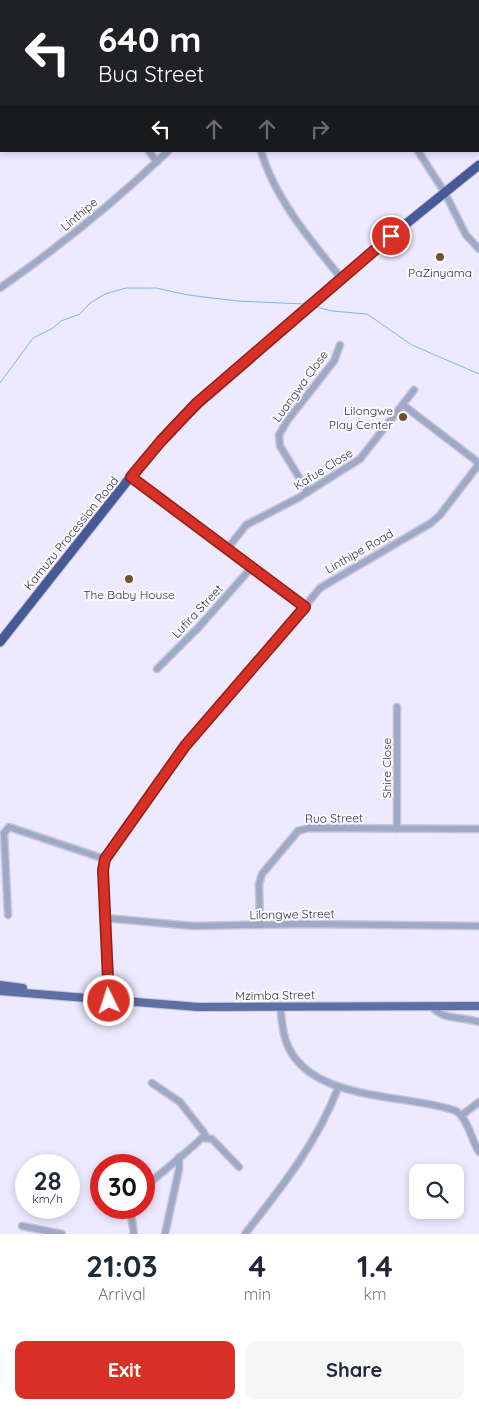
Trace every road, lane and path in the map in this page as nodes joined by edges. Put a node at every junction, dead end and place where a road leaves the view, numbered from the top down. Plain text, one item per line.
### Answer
1 (150, 152) edge
2 (167, 152) edge
3 (261, 152) edge
4 (419, 152) edge
5 (157, 162) junction
6 (479, 165) edge
7 (444, 193) junction
8 (479, 249) edge
9 (342, 279) junction
10 (0, 288) edge
11 (340, 345) dead end
12 (414, 390) dead end
13 (403, 405) junction
14 (479, 463) edge
15 (131, 477) junction
16 (308, 492) junction
17 (228, 548) junction
18 (252, 567) junction
19 (305, 607) junction
20 (0, 642) edge
21 (157, 669) dead end
22 (397, 707) dead end
23 (0, 824) edge
24 (7, 828) junction
25 (397, 829) junction
26 (479, 829) edge
27 (105, 859) junction
28 (8, 915) dead end
29 (105, 918) junction
30 (260, 926) junction
31 (479, 926) edge
32 (0, 985) edge
33 (0, 991) edge
34 (71, 997) junction
35 (109, 1001) junction
36 (280, 1006) junction
37 (431, 1006) junction
38 (479, 1006) edge
39 (479, 1022) edge
40 (152, 1083) dead end
41 (338, 1088) junction
42 (479, 1102) edge
43 (462, 1115) junction
44 (204, 1138) junction
45 (479, 1152) edge
46 (179, 1157) junction
47 (239, 1167) dead end
48 (155, 1178) edge
49 (132, 1219) edge
50 (22, 1226) dead end
51 (62, 1234) edge
52 (134, 1234) edge
53 (166, 1234) edge
54 (245, 1234) edge

1 - 5 street
2 - 5 street, Linthipe
3 - 9 street
4 - 7 street
5 - 10 street, Linthipe
6 - 7 highway, Kamuzu Procession Road
7 - 8 street
7 - 9 highway, Kamuzu Procession Road
9 - 15 highway, Kamuzu Procession Road
11 - 16 street, Luangwa Close
12 - 13 street, Kafue Close
13 - 14 street
13 - 16 street, Kafue Close
14 - 19 street, Linthipe Road
15 - 17 street
15 - 20 highway, Kamuzu Procession Road
16 - 17 street, Kafue Close
17 - 18 street
18 - 19 street
18 - 21 street, Lufira Street
19 - 27 street, Linthipe Road
22 - 25 street, Shire Close
23 - 24 street
24 - 27 street
24 - 28 street
25 - 26 street, Ruo Street
25 - 30 street, Ruo Street
27 - 29 street
29 - 30 street, Lilongwe Street
29 - 35 street
30 - 31 street, Lilongwe Street
32 - 34 main road
33 - 34 main road
34 - 35 main road, Mzimba Street
35 - 36 main road, Mzimba Street
36 - 37 main road, Mzimba Street
36 - 41 street
37 - 38 main road, Mzimba Street
37 - 39 street
40 - 44 street
41 - 43 street
41 - 54 street
42 - 43 street
43 - 45 street
44 - 46 street
44 - 47 street
46 - 48 street
46 - 53 street
49 - 52 street
50 - 51 street

